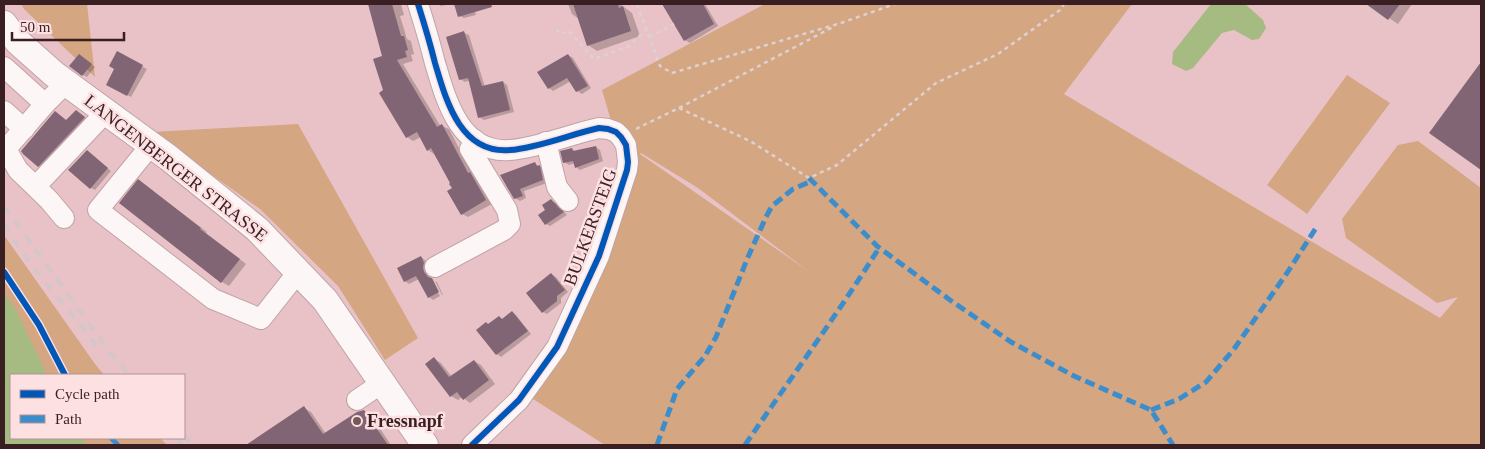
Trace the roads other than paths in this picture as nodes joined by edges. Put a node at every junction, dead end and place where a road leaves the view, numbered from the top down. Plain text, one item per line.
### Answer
1 (418, 4) edge
2 (4, 24) edge
3 (4, 67) edge
4 (66, 82) junction
5 (45, 104) junction
6 (4, 110) edge
7 (106, 112) junction
8 (24, 129) junction
9 (475, 140) junction
10 (546, 142) junction
11 (151, 145) junction
12 (36, 186) junction
13 (568, 201) dead end
14 (64, 218) dead end
15 (435, 267) dead end
16 (298, 272) junction
17 (382, 383) junction
18 (357, 400) dead end
19 (425, 445) edge
20 (472, 445) edge

1 - 9 street
2 - 4 main road, LANGENBERGER STRASSE
3 - 5 street
4 - 5 street
4 - 7 main road, LANGENBERGER STRASSE
5 - 8 street
6 - 8 street
7 - 11 main road, LANGENBERGER STRASSE
7 - 12 street
8 - 12 street
9 - 10 street
9 - 15 street
10 - 13 street
10 - 20 street, BULKERSTEIG
11 - 16 main road, LANGENBERGER STRASSE
11 - 16 street
12 - 14 street
16 - 17 main road, LANGENBERGER STRASSE
17 - 18 street
17 - 19 main road, LANGENBERGER STRASSE

